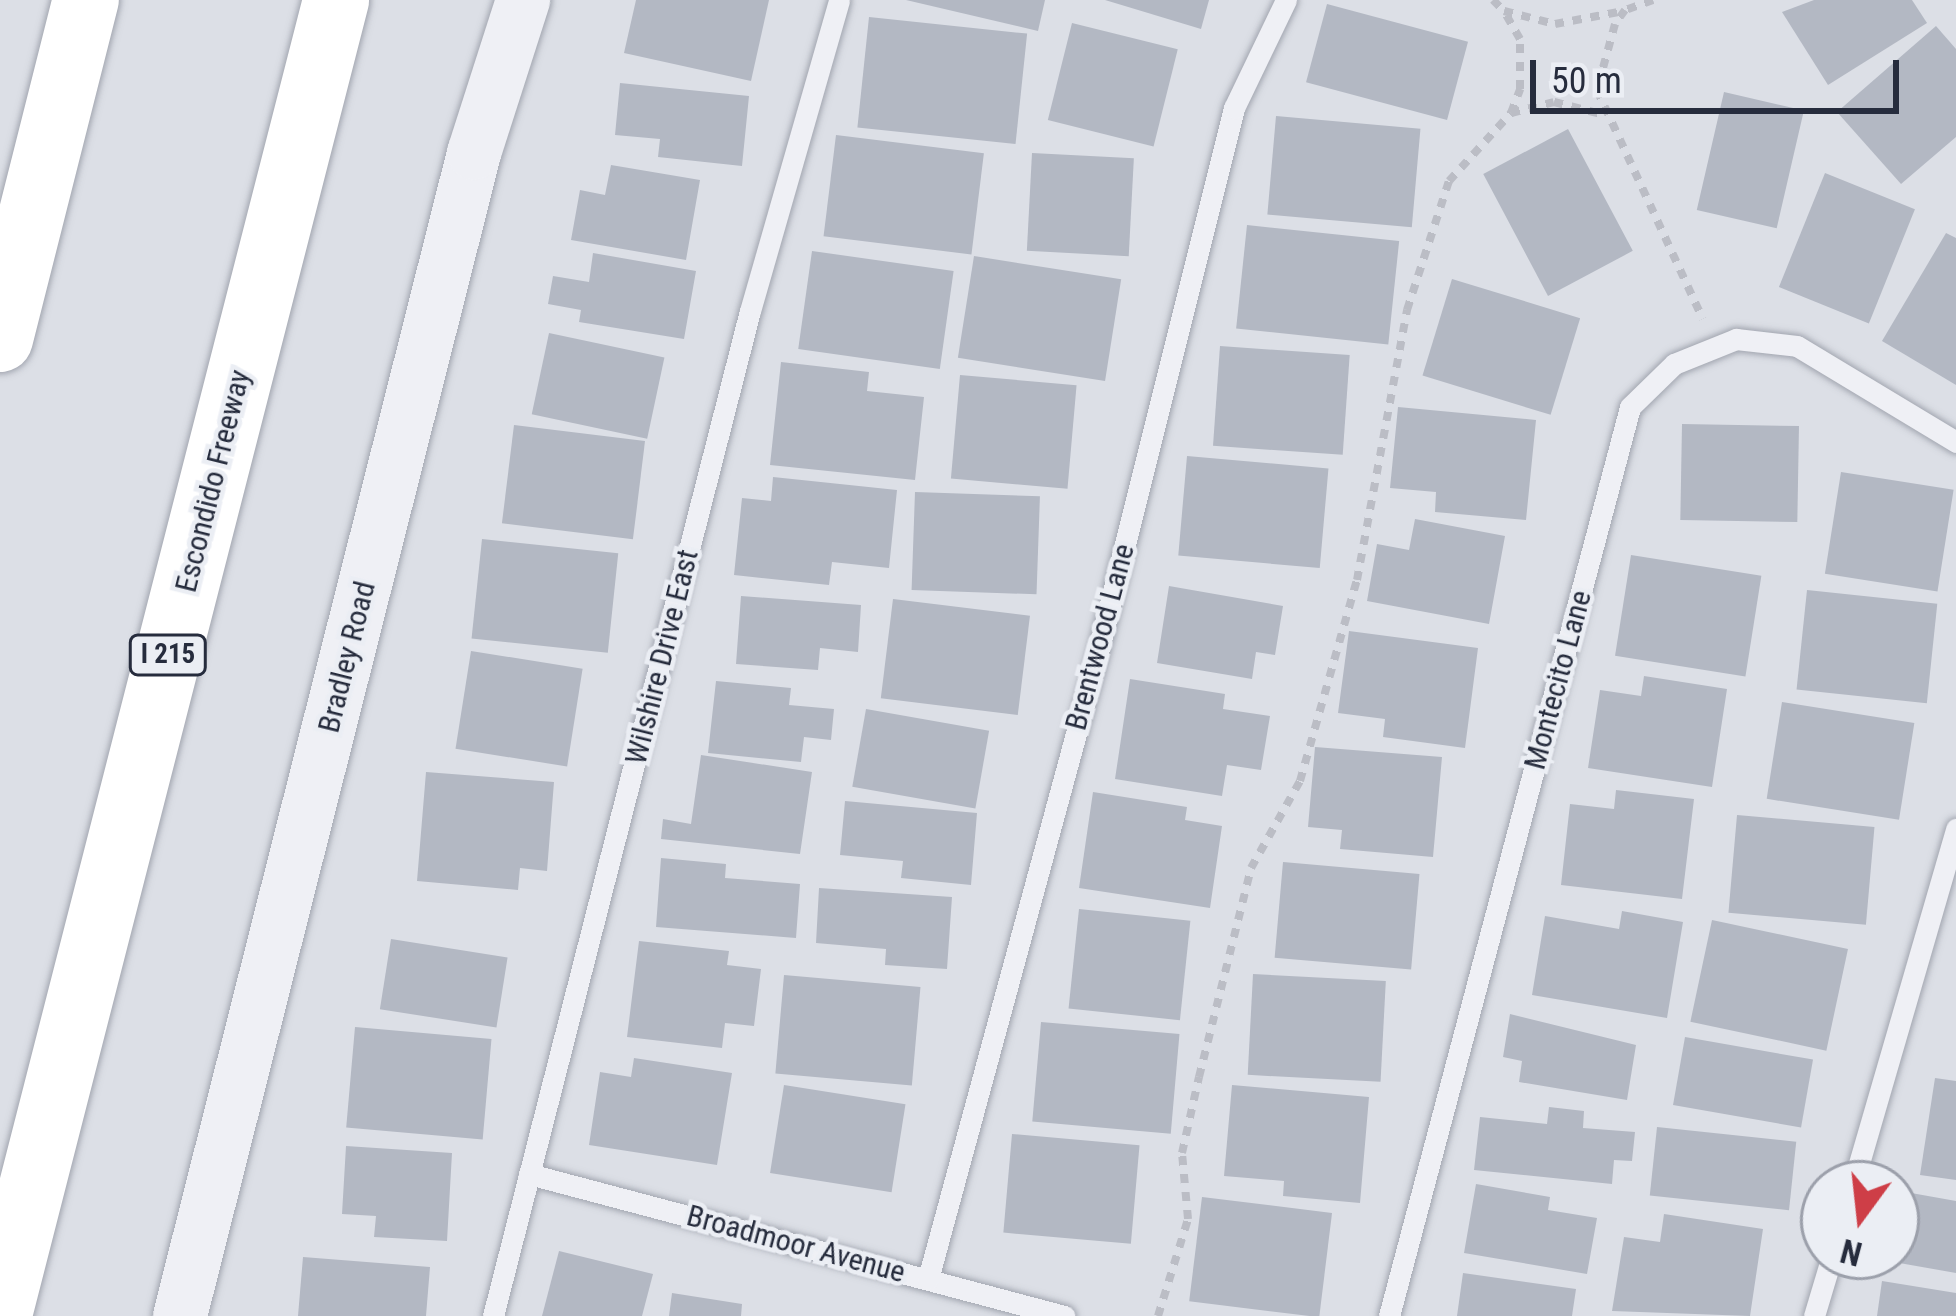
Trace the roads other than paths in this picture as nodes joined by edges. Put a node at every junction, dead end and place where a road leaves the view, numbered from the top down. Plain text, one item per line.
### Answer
1 (86, 0) edge
2 (336, 0) edge
3 (524, 0) edge
4 (838, 0) edge
5 (1286, 0) edge
6 (0, 339) edge
7 (1956, 442) edge
8 (1956, 829) edge
9 (1860, 1160) edge
10 (529, 1174) junction
11 (928, 1279) junction
12 (1825, 1280) edge
13 (0, 1311) edge
14 (180, 1316) edge
15 (493, 1316) edge
16 (1064, 1316) edge
17 (1389, 1316) edge
18 (1814, 1316) edge

1 - 6 highway
2 - 13 highway, Escondido Freeway / I 215
3 - 14 street, Bradley Road
4 - 10 lane, Wilshire Drive East
5 - 11 lane, Brentwood Lane
7 - 17 lane, Montecito Lane
8 - 9 lane
10 - 11 lane, Broadmoor Avenue
10 - 15 lane, Wilshire Drive East
11 - 16 lane, Broadmoor Avenue
12 - 18 lane

